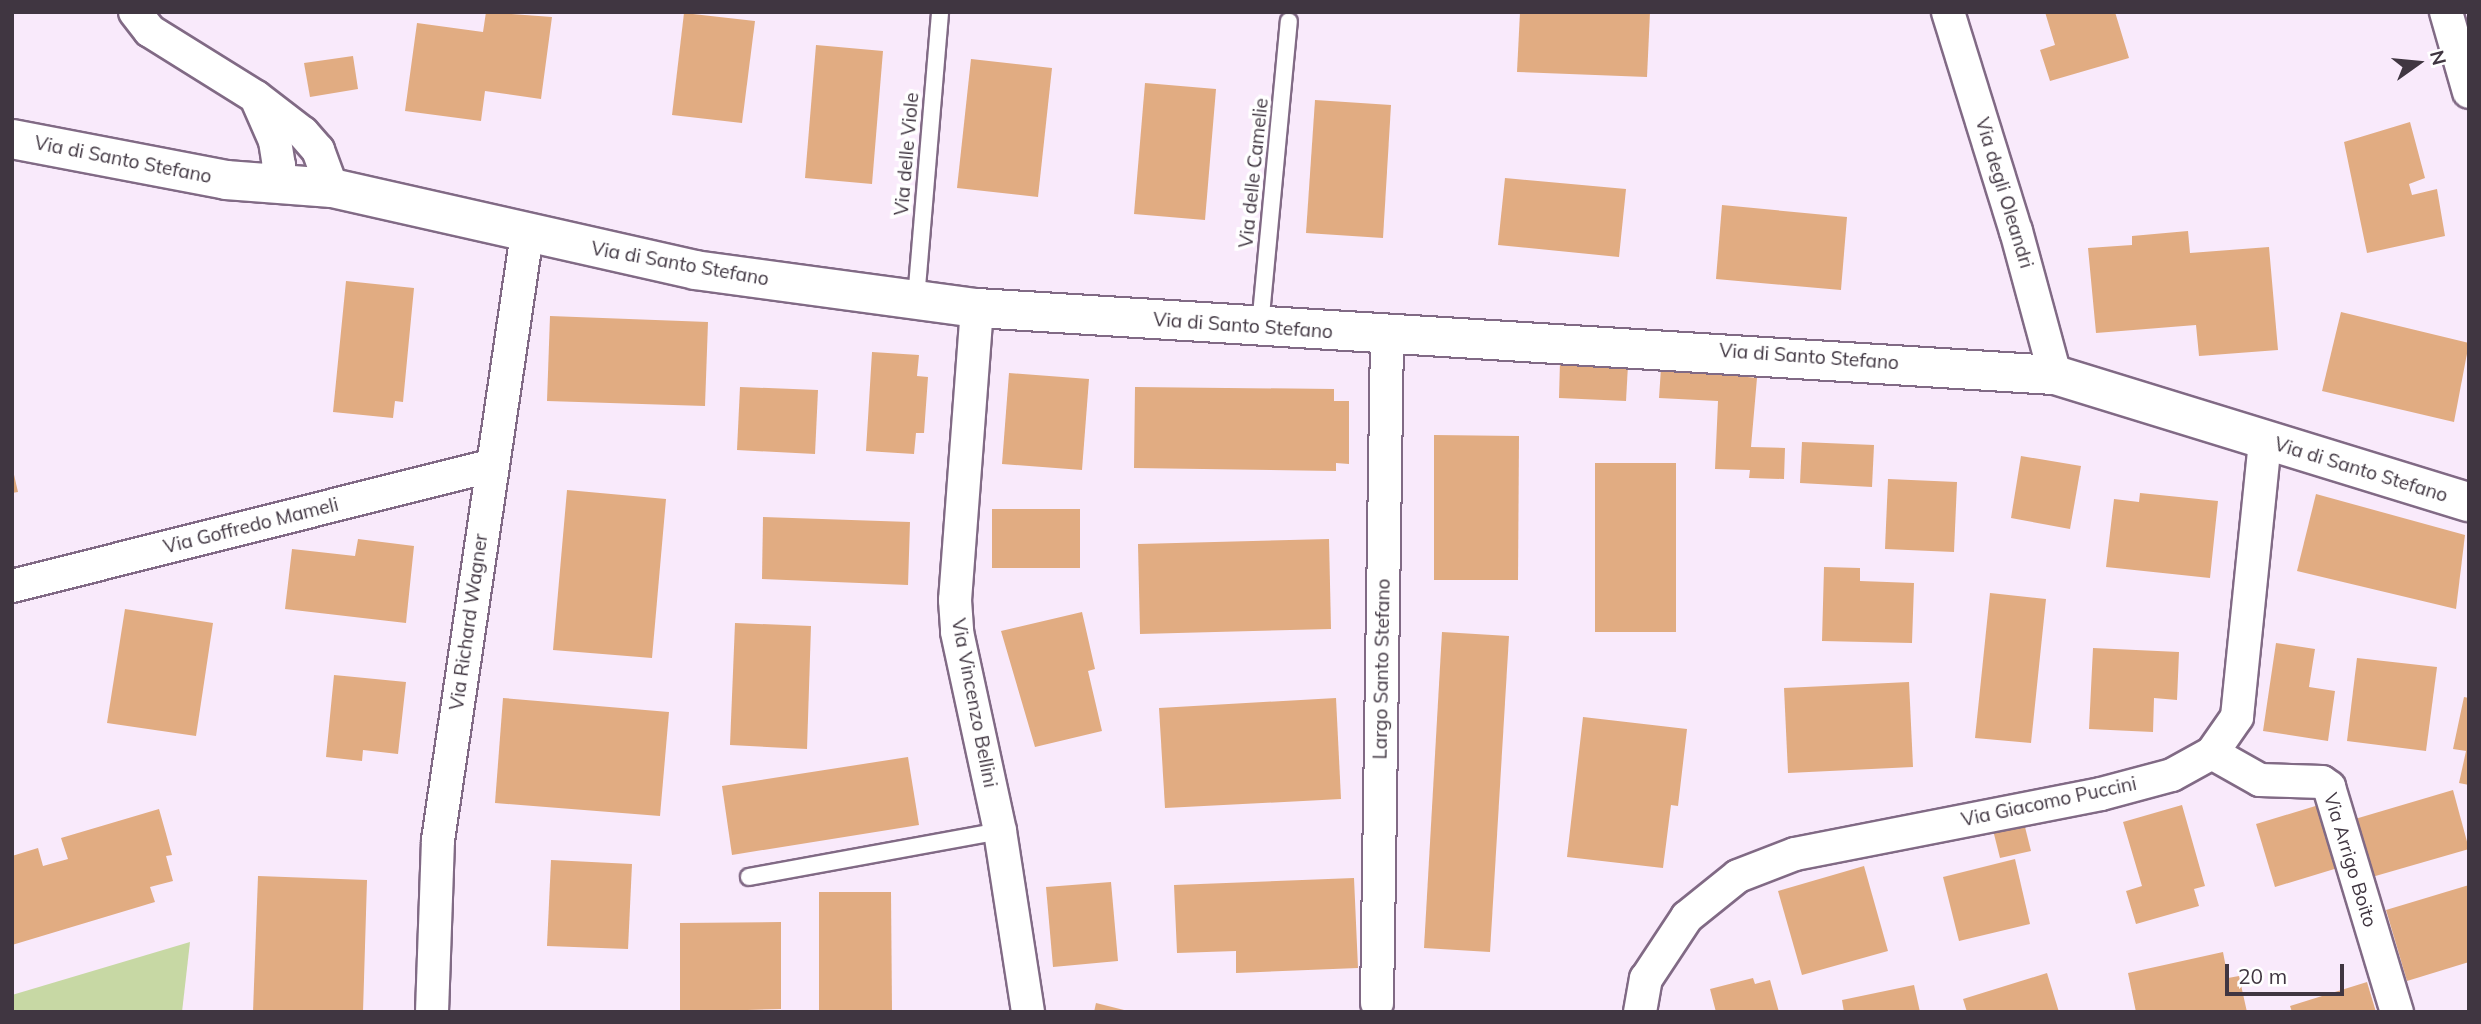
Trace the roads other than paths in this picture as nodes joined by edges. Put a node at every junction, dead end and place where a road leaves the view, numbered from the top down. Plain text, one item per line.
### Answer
1 (135, 12) edge
2 (940, 12) edge
3 (1948, 12) edge
4 (2446, 12) edge
5 (1289, 21) dead end
6 (2469, 92) edge
7 (256, 97) junction
8 (12, 139) edge
9 (272, 184) junction
10 (332, 188) junction
11 (527, 234) junction
12 (916, 299) junction
13 (977, 308) junction
14 (1260, 328) junction
15 (1387, 335) junction
16 (2055, 375) junction
17 (2265, 441) junction
18 (491, 466) junction
19 (2469, 502) edge
20 (12, 586) edge
21 (2213, 753) junction
22 (1000, 831) junction
23 (749, 877) dead end
24 (1377, 1003) dead end
25 (432, 1012) edge
26 (1028, 1012) edge
27 (1640, 1012) edge
28 (2397, 1012) edge

1 - 7 street
2 - 12 lane, Via delle Viole
3 - 16 street, Via degli Oleandri
4 - 6 street
5 - 14 lane, Via delle Camelie
7 - 9 street
7 - 10 street
8 - 9 street, Via di Santo Stefano
9 - 10 street, Via di Santo Stefano
10 - 11 street, Via di Santo Stefano
11 - 12 street, Via di Santo Stefano
11 - 18 street, Via Richard Wagner
12 - 13 street, Via di Santo Stefano
13 - 14 street, Via di Santo Stefano
13 - 22 street, Via Vincenzo Bellini
14 - 15 street, Via di Santo Stefano
15 - 16 street, Via di Santo Stefano
15 - 24 street, Largo Santo Stefano
16 - 17 street, Via di Santo Stefano
17 - 19 street, Via di Santo Stefano
17 - 21 street, Via Giacomo Puccini
18 - 20 street, Via Goffredo Mameli
18 - 25 street, Via Richard Wagner
21 - 27 street, Via Giacomo Puccini
21 - 28 street, Via Arrigo Boito
22 - 23 lane
22 - 26 street, Via Vincenzo Bellini

